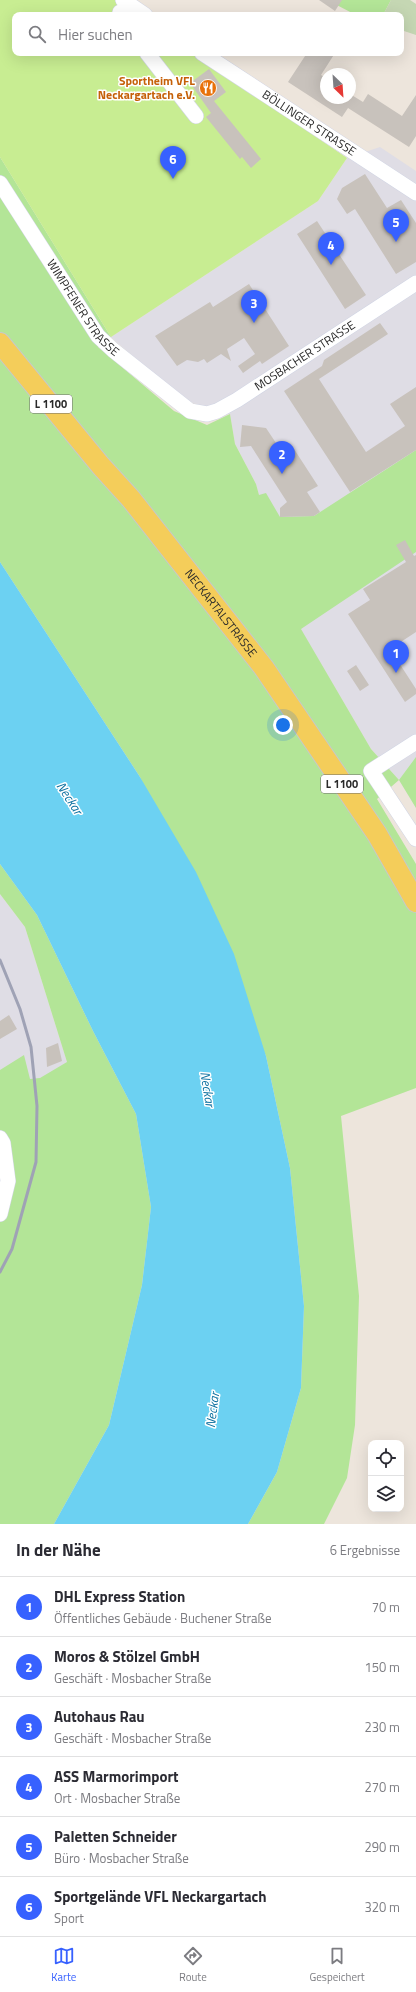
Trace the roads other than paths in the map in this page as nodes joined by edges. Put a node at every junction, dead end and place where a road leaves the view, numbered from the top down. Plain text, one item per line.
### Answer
1 (121, 9) edge
2 (133, 12) edge
3 (149, 56) edge
4 (207, 56) edge
5 (196, 116) dead end
6 (0, 183) edge
7 (416, 193) edge
8 (416, 283) edge
9 (0, 343) edge
10 (190, 411) joint
11 (416, 742) edge
12 (416, 839) edge
13 (416, 902) edge
14 (0, 1138) edge
15 (0, 1214) edge

1 - 2 street
3 - 5 street
4 - 7 street, BÖLLINGER STRASSE
6 - 10 street, WIMPFENER STRASSE
8 - 10 street, MOSBACHER STRASSE
9 - 13 main road, NECKARTALSTRASSE / L 1100
11 - 12 street
14 - 15 street

